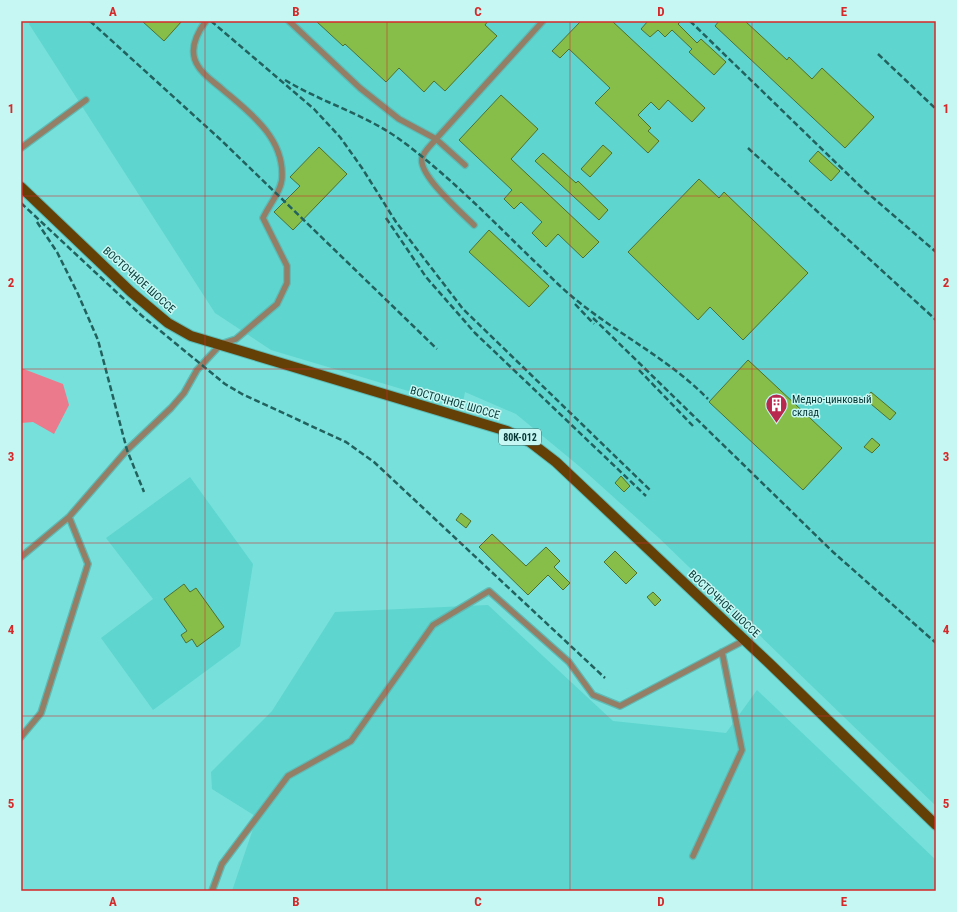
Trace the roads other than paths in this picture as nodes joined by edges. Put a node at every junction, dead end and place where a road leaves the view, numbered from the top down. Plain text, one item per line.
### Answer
1 (206, 21) edge
2 (288, 21) edge
3 (543, 21) edge
4 (86, 100) dead end
5 (436, 139) junction
6 (21, 148) edge
7 (465, 165) dead end
8 (21, 187) edge
9 (474, 225) dead end
10 (221, 344) junction
11 (69, 517) junction
12 (21, 557) edge
13 (745, 640) junction
14 (722, 652) junction
15 (21, 737) edge
16 (936, 826) edge
17 (694, 856) dead end
18 (212, 891) edge

1 - 10 lane
2 - 5 lane
3 - 5 lane
4 - 6 lane
5 - 7 lane
5 - 9 lane
8 - 10 main road, ВОСТОЧНОЕ ШОССЕ / 80К-012
10 - 11 lane
10 - 13 main road, ВОСТОЧНОЕ ШОССЕ / 80К-012
11 - 12 lane
11 - 15 lane
13 - 14 lane
13 - 16 main road, ВОСТОЧНОЕ ШОССЕ / 80К-012
14 - 17 lane
14 - 18 lane

